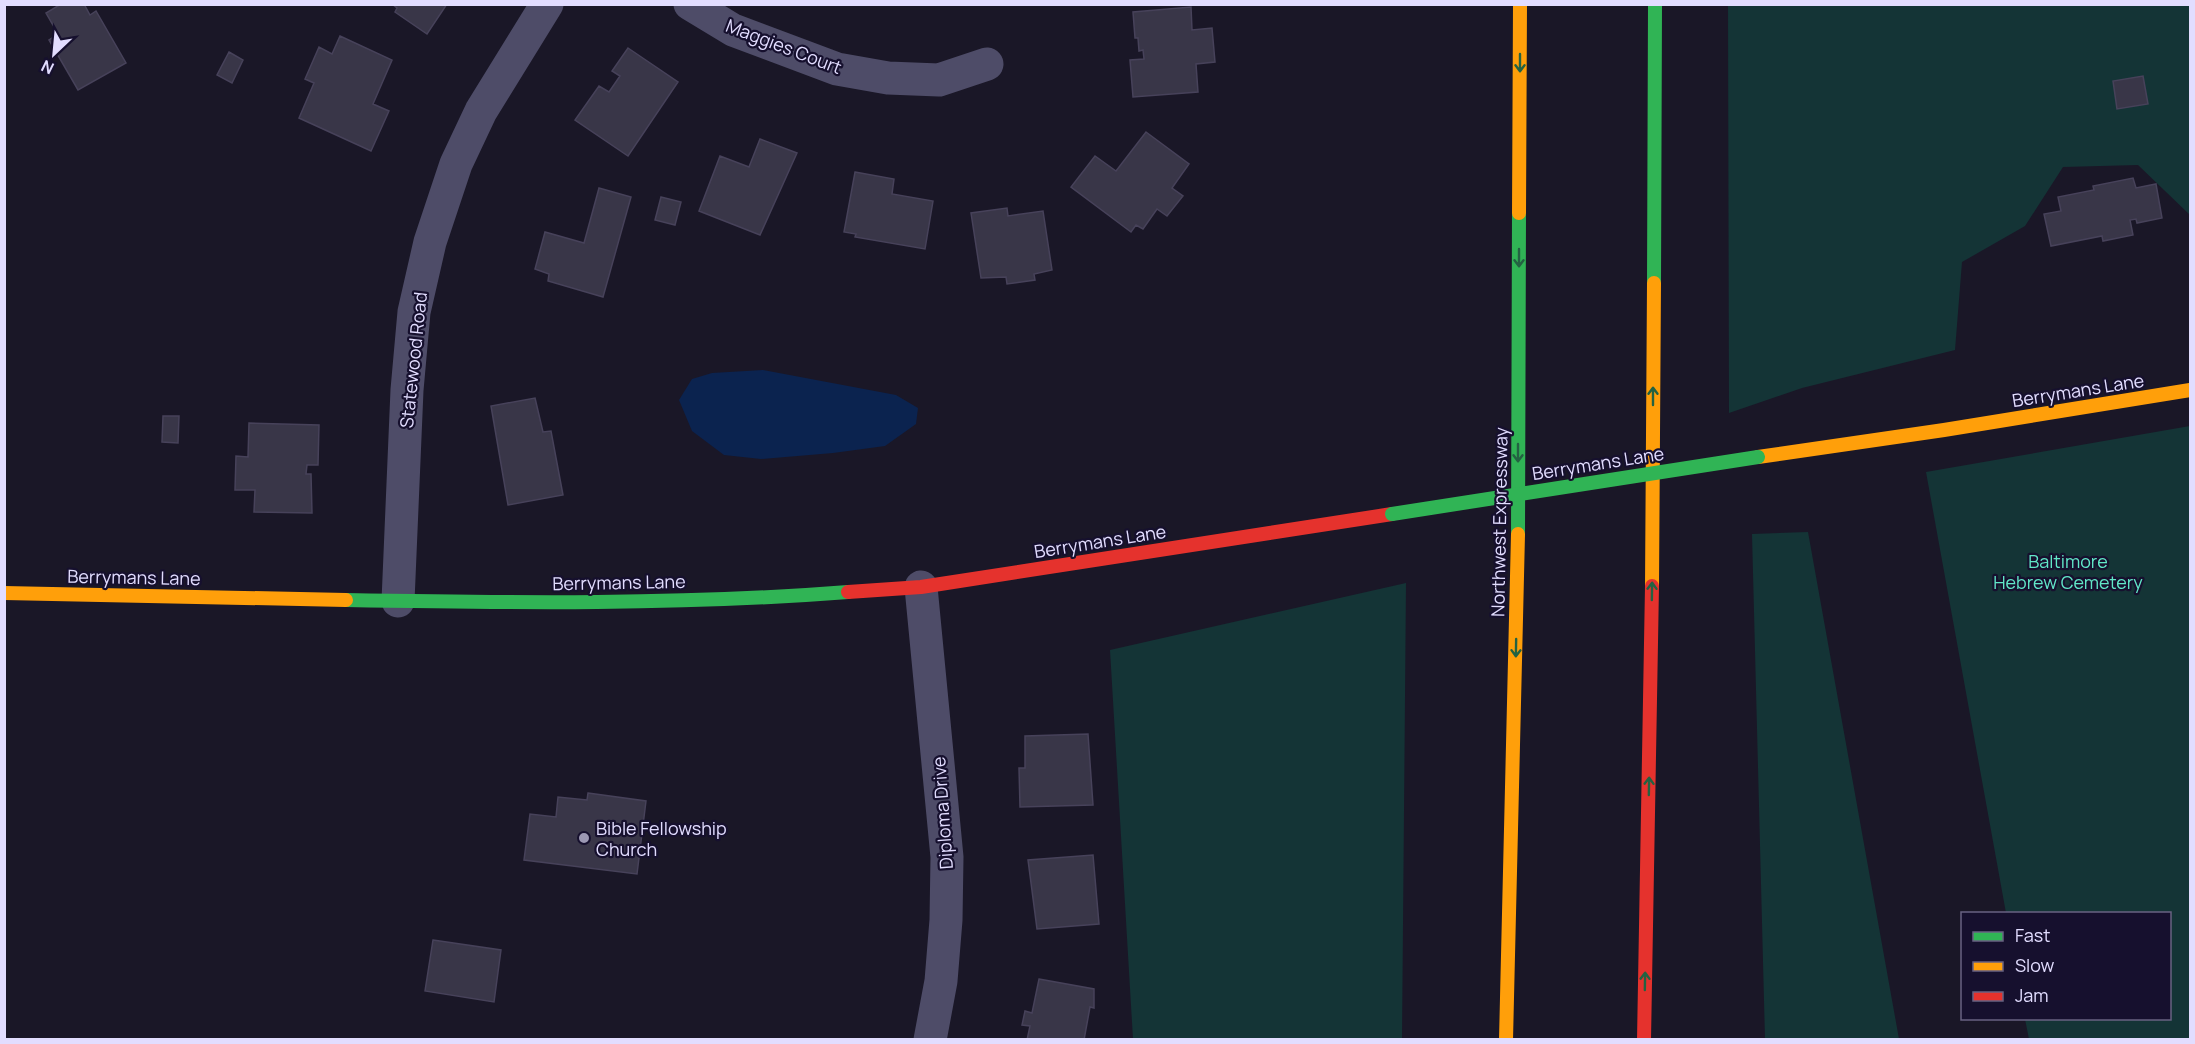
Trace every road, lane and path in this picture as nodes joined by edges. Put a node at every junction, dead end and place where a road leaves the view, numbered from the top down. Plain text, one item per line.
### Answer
1 (547, 4) edge
2 (690, 4) edge
3 (1520, 4) edge
4 (1654, 4) edge
5 (987, 64) dead end
6 (2190, 390) edge
7 (921, 587) junction
8 (4, 593) edge
9 (398, 601) junction
10 (930, 1040) edge
11 (1506, 1040) edge
12 (1644, 1040) edge

1 - 9 street, Statewood Road
2 - 5 street, Maggies Court
3 -> 11 main road, Northwest Expressway
12 -> 4 main road
6 - 7 main road, Berrymans Lane, bridge
7 - 9 main road, Berrymans Lane
7 - 10 street, Diploma Drive
8 - 9 main road, Berrymans Lane

